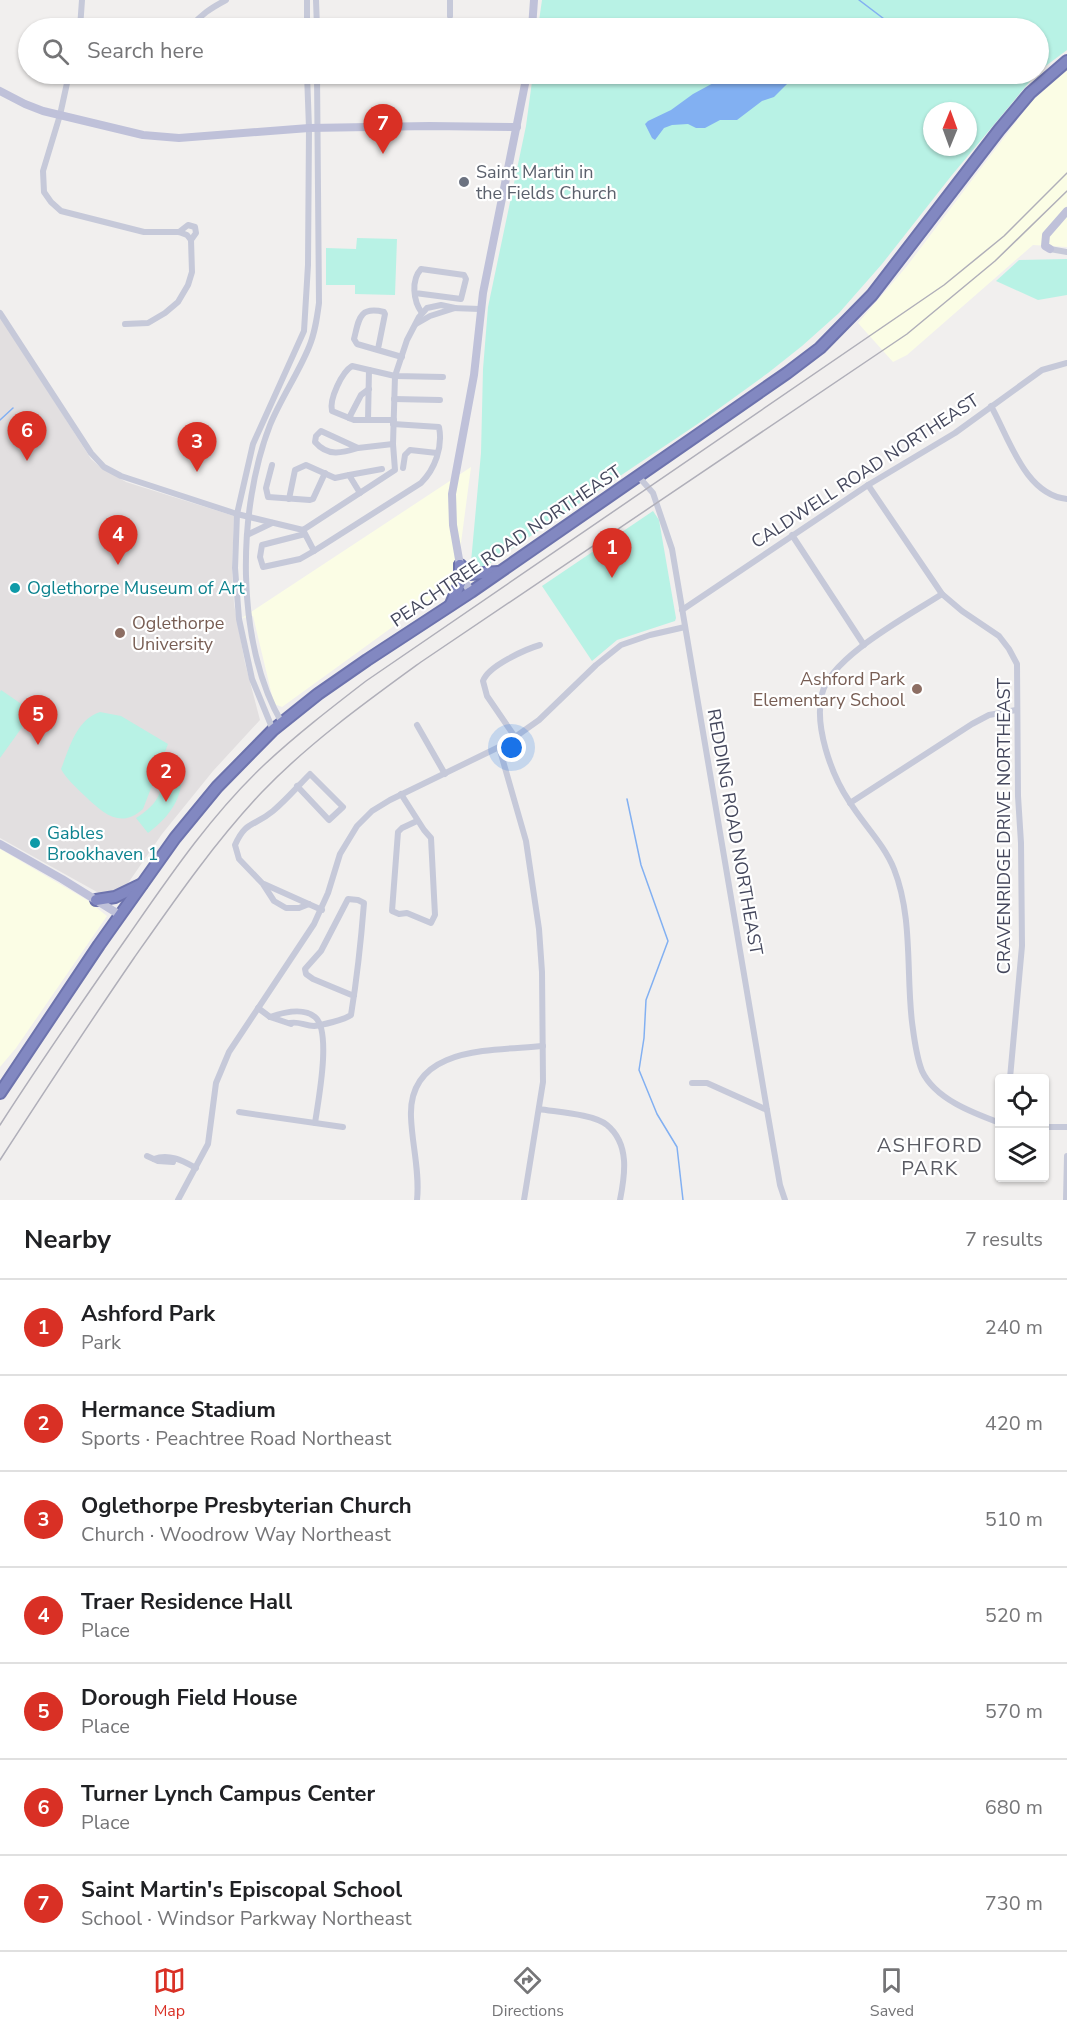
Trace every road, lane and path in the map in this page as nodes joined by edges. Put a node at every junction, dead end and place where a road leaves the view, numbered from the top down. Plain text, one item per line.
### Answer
1 (82, 0) edge
2 (226, 0) edge
3 (307, 0) edge
4 (316, 0) edge
5 (450, 0) edge
6 (534, 0) edge
7 (450, 16) dead end
8 (81, 18) edge
9 (199, 18) edge
10 (307, 18) edge
11 (317, 18) edge
12 (533, 18) edge
13 (1067, 61) edge
14 (1049, 77) edge
15 (67, 84) edge
16 (308, 84) edge
17 (316, 84) edge
18 (525, 84) edge
19 (1040, 84) edge
20 (0, 91) edge
21 (60, 115) junction
22 (517, 127) junction
23 (313, 128) junction
24 (1067, 211) edge
25 (179, 232) junction
26 (191, 240) junction
27 (1050, 249) joint
28 (1067, 252) edge
29 (415, 293) junction
30 (455, 308) junction
31 (480, 309) junction
32 (0, 313) edge
33 (422, 313) junction
34 (125, 324) dead end
35 (416, 324) junction
36 (378, 349) junction
37 (402, 357) junction
38 (1067, 363) edge
39 (369, 370) junction
40 (395, 376) junction
41 (442, 377) dead end
42 (369, 390) junction
43 (394, 399) junction
44 (440, 400) dead end
45 (991, 406) junction
46 (349, 418) junction
47 (368, 420) junction
48 (393, 422) junction
49 (393, 444) junction
50 (358, 448) junction
51 (437, 453) junction
52 (272, 465) dead end
53 (403, 468) dead end
54 (382, 469) dead end
55 (325, 473) junction
56 (349, 475) junction
57 (638, 476) junction
58 (868, 485) junction
59 (360, 493) junction
60 (289, 499) junction
61 (1067, 499) edge
62 (237, 514) junction
63 (248, 517) junction
64 (258, 519) junction
65 (273, 523) junction
66 (256, 531) junction
67 (304, 532) junction
68 (247, 535) junction
69 (792, 535) junction
70 (314, 551) junction
71 (459, 565) junction
72 (499, 572) junction
73 (471, 592) junction
74 (942, 594) junction
75 (451, 604) junction
76 (682, 610) junction
77 (685, 627) junction
78 (540, 645) dead end
79 (864, 645) junction
80 (1016, 710) junction
81 (282, 723) junction
82 (417, 725) dead end
83 (273, 730) junction
84 (515, 737) junction
85 (499, 747) junction
86 (445, 774) junction
87 (297, 786) junction
88 (401, 794) junction
89 (850, 803) junction
90 (417, 821) junction
91 (1, 844) edge
92 (142, 884) junction
93 (266, 886) junction
94 (96, 900) junction
95 (306, 903) junction
96 (322, 910) junction
97 (120, 915) junction
98 (354, 996) junction
99 (258, 1008) junction
100 (270, 1017) junction
101 (317, 1025) junction
102 (543, 1046) junction
103 (1010, 1074) edge
104 (692, 1083) dead end
105 (0, 1093) edge
106 (539, 1109) junction
107 (767, 1110) junction
108 (239, 1112) dead end
109 (995, 1121) edge
110 (315, 1123) junction
111 (343, 1127) dead end
112 (1049, 1127) edge
113 (1067, 1127) edge
114 (1067, 1156) edge
115 (153, 1157) dead end
116 (196, 1168) junction
117 (178, 1200) edge
118 (417, 1200) edge
119 (524, 1200) edge
120 (621, 1200) edge
121 (785, 1200) edge
122 (1066, 1200) edge

1 - 8 street
2 - 9 street
3 - 10 street
4 - 11 street
5 - 7 street
6 - 12 street
13 - 14 highway, PEACHTREE ROAD NORTHEAST
15 - 21 street
16 - 23 street
17 - 23 street
18 - 22 street
19 - 57 highway, PEACHTREE ROAD NORTHEAST
20 - 21 street
21 - 23 street
21 - 25 street
22 - 23 street
22 - 31 street
23 - 62 street
23 - 63 street
24 - 27 street
25 - 26 street
25 - 26 street
26 - 34 street
27 - 28 street
29 - 29 street
29 - 33 street
30 - 31 street
30 - 33 street
30 - 35 street
31 - 71 street
32 - 62 street
33 - 35 street
35 - 37 street
36 - 36 street
36 - 37 street
37 - 40 street
38 - 45 street, CALDWELL ROAD NORTHEAST
39 - 40 street
39 - 42 street
39 - 46 street
40 - 41 street
40 - 43 street
42 - 46 street
42 - 47 street
43 - 44 street
43 - 48 street
45 - 58 street, CALDWELL ROAD NORTHEAST
45 - 61 street
46 - 47 street
47 - 48 street
48 - 49 street
48 - 51 street
49 - 50 street
49 - 59 street
50 - 50 street
51 - 53 street
51 - 70 street
52 - 60 street
54 - 56 street
55 - 56 street
55 - 60 street
55 - 60 street
56 - 59 street
57 - 72 highway, PEACHTREE ROAD NORTHEAST
57 - 76 street, REDDING ROAD NORTHEAST
58 - 69 street, CALDWELL ROAD NORTHEAST
58 - 74 street, CRAVENRIDGE DRIVE NORTHEAST
59 - 67 street
62 - 63 street
62 - 83 street
63 - 64 street
63 - 68 street
64 - 65 street
64 - 66 street
65 - 66 street
65 - 67 street
66 - 68 street
67 - 70 street
67 - 70 street
68 - 81 street
69 - 76 street, CALDWELL ROAD NORTHEAST
69 - 79 street
71 - 72 highway
71 - 73 street
71 - 75 highway
72 - 73 highway, PEACHTREE ROAD NORTHEAST
73 - 75 highway, PEACHTREE ROAD NORTHEAST
74 - 79 street
74 - 80 street, CRAVENRIDGE DRIVE NORTHEAST
75 - 81 highway, PEACHTREE ROAD NORTHEAST
76 - 77 street, REDDING ROAD NORTHEAST
77 - 84 street
77 - 107 street, REDDING ROAD NORTHEAST
78 - 84 street
79 - 89 street
80 - 89 street
80 - 103 street, CRAVENRIDGE DRIVE NORTHEAST
81 - 83 highway, PEACHTREE ROAD NORTHEAST
82 - 86 street
83 - 92 highway, PEACHTREE ROAD NORTHEAST
84 - 85 street
85 - 86 street
85 - 102 street
86 - 88 street
87 - 87 street
87 - 93 street
88 - 90 street
88 - 96 street
89 - 109 street
90 - 90 street
91 - 94 street
92 - 94 highway
92 - 97 highway, PEACHTREE ROAD NORTHEAST
93 - 95 street
93 - 95 street
94 - 97 street
95 - 96 street
96 - 99 street
97 - 105 highway, PEACHTREE ROAD NORTHEAST
98 - 98 street
98 - 101 street
99 - 100 street
99 - 116 street
100 - 101 street
100 - 101 street
101 - 110 street
102 - 106 street
102 - 118 street
104 - 107 street
106 - 119 street
106 - 120 street
107 - 121 street, REDDING ROAD NORTHEAST
108 - 110 street
110 - 111 street
112 - 113 street
114 - 122 street
115 - 116 street
116 - 117 street

